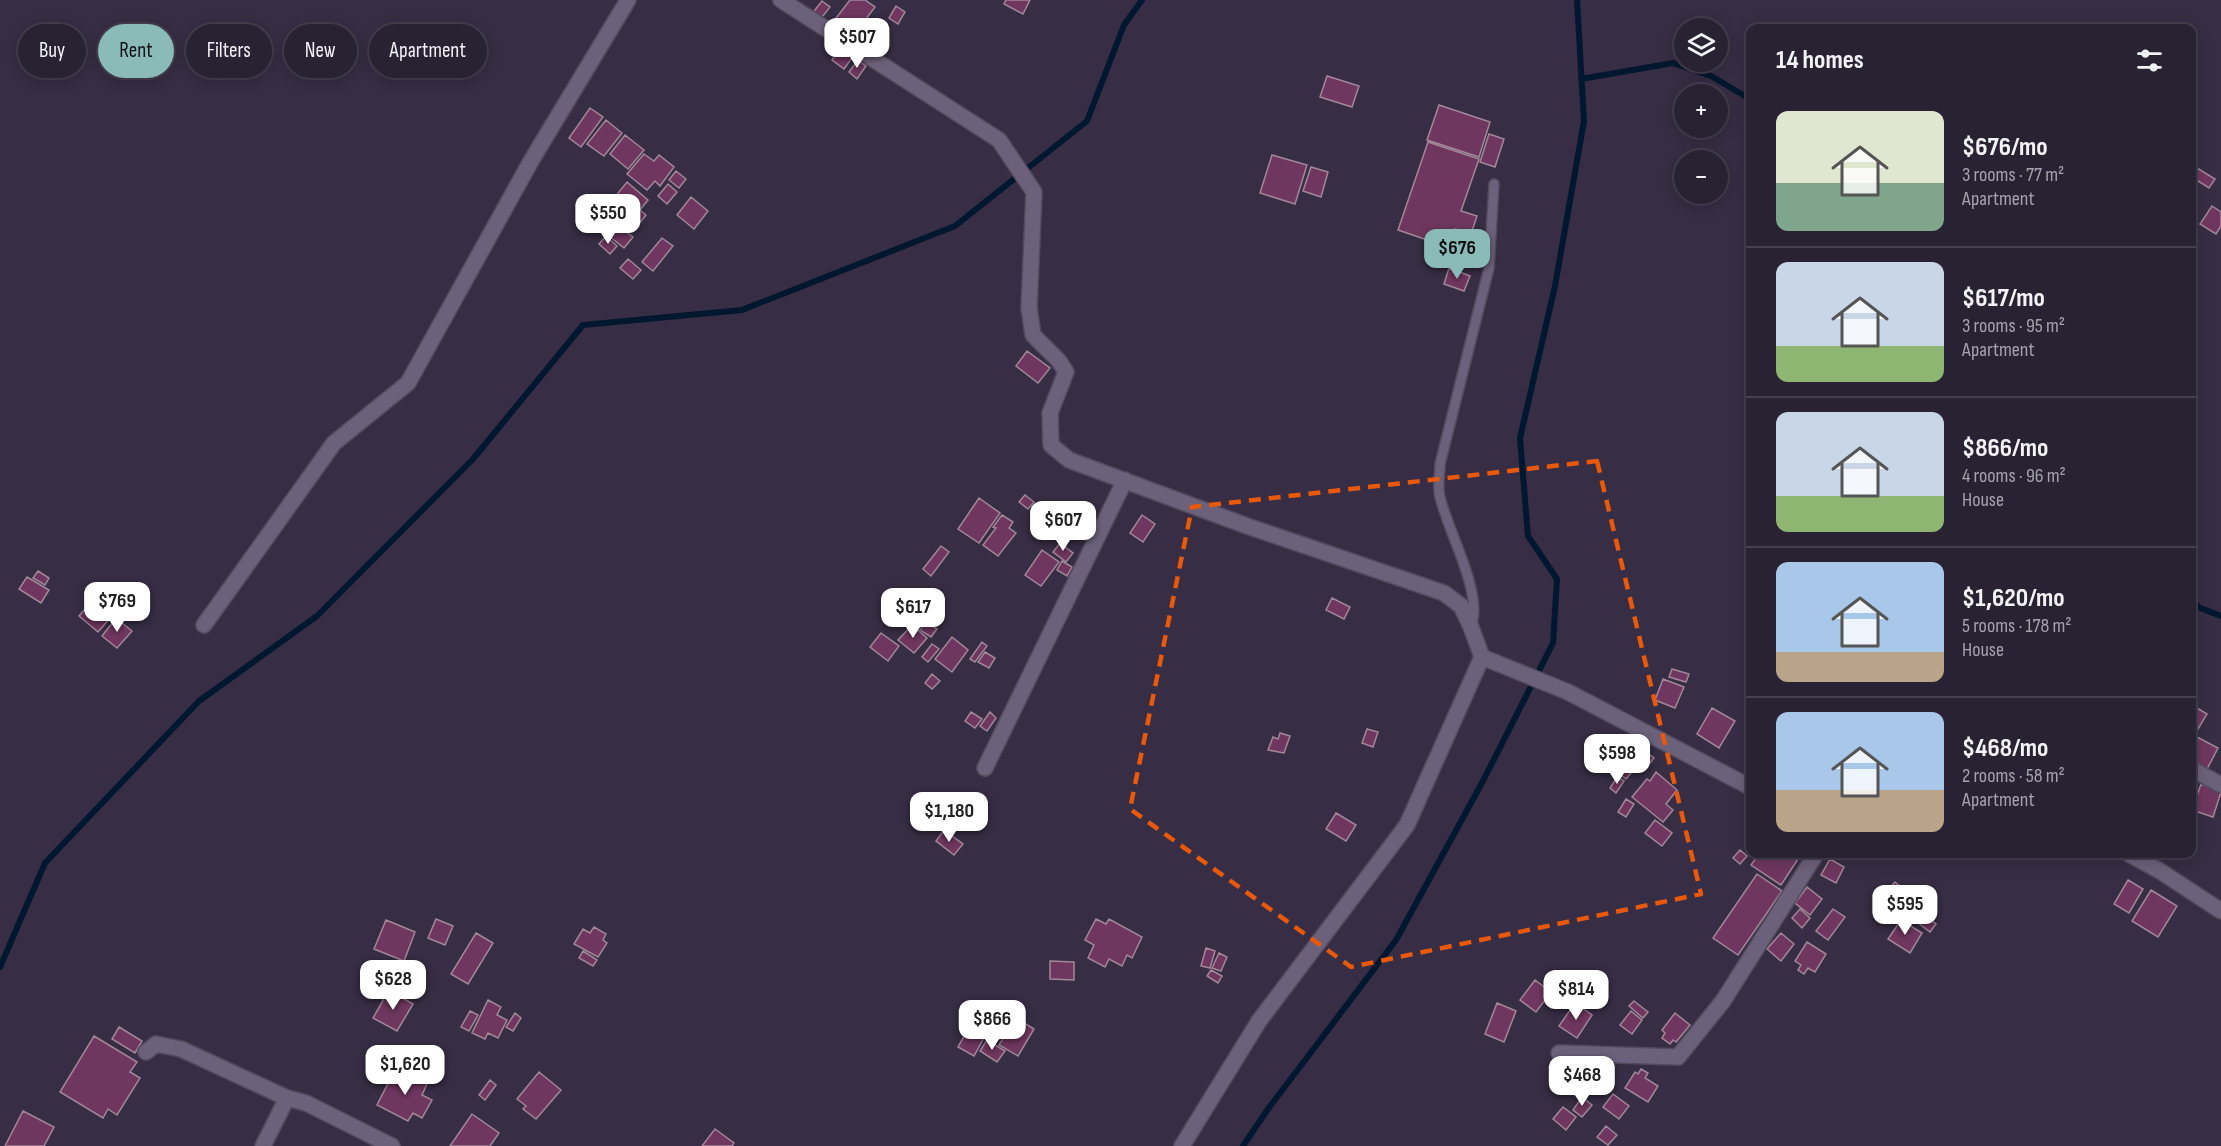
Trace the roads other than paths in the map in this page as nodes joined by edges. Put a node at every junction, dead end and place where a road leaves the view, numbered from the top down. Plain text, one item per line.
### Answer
1 (628, 0) edge
2 (781, 0) edge
3 (1494, 184) dead end
4 (1125, 480) junction
5 (204, 625) dead end
6 (1471, 627) junction
7 (1482, 657) junction
8 (985, 768) dead end
9 (2196, 771) edge
10 (1746, 785) edge
11 (2221, 785) edge
12 (1813, 858) edge
13 (2136, 858) edge
14 (2221, 911) edge
15 (146, 1052) dead end
16 (1558, 1053) dead end
17 (287, 1098) junction
18 (263, 1146) edge
19 (392, 1146) edge
20 (1182, 1146) edge

1 - 5 street
2 - 4 street
3 - 6 lane
4 - 6 street
4 - 8 street
6 - 7 street
7 - 10 street
7 - 20 street
9 - 11 street
12 - 16 street
13 - 14 street
15 - 17 street
17 - 18 street
17 - 19 street

